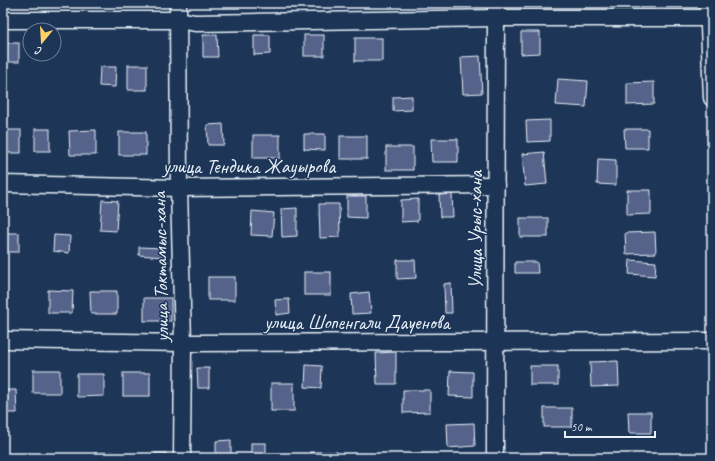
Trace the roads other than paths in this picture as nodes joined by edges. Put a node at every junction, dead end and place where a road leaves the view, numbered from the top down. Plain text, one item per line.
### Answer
1 (178, 3) edge
2 (496, 10) edge
3 (709, 13) edge
4 (3, 20) edge
5 (179, 20) junction
6 (712, 98) edge
7 (3, 184) edge
8 (496, 185) junction
9 (179, 188) junction
10 (3, 340) edge
11 (712, 341) edge
12 (495, 342) junction
13 (183, 343) junction
14 (182, 458) edge
15 (495, 458) edge

1 - 5 street, улица Токтамыс-хана
2 - 3 street
2 - 5 street
2 - 8 street, Улица Урыс-хана
3 - 6 street
4 - 5 street
5 - 9 street, улица Токтамыс-хана
7 - 9 street, улица Тендика Жауырова
8 - 9 street, улица Тендика Жауырова
8 - 12 street, Улица Урыс-хана
9 - 13 street, улица Токтамыс-хана
10 - 13 street, улица Шопенгали Дауенова
11 - 12 street, улица Шопенгали Дауенова
12 - 13 street, улица Шопенгали Дауенова
12 - 15 street, Улица Урыс-хана
13 - 14 street, улица Токтамыс-хана

